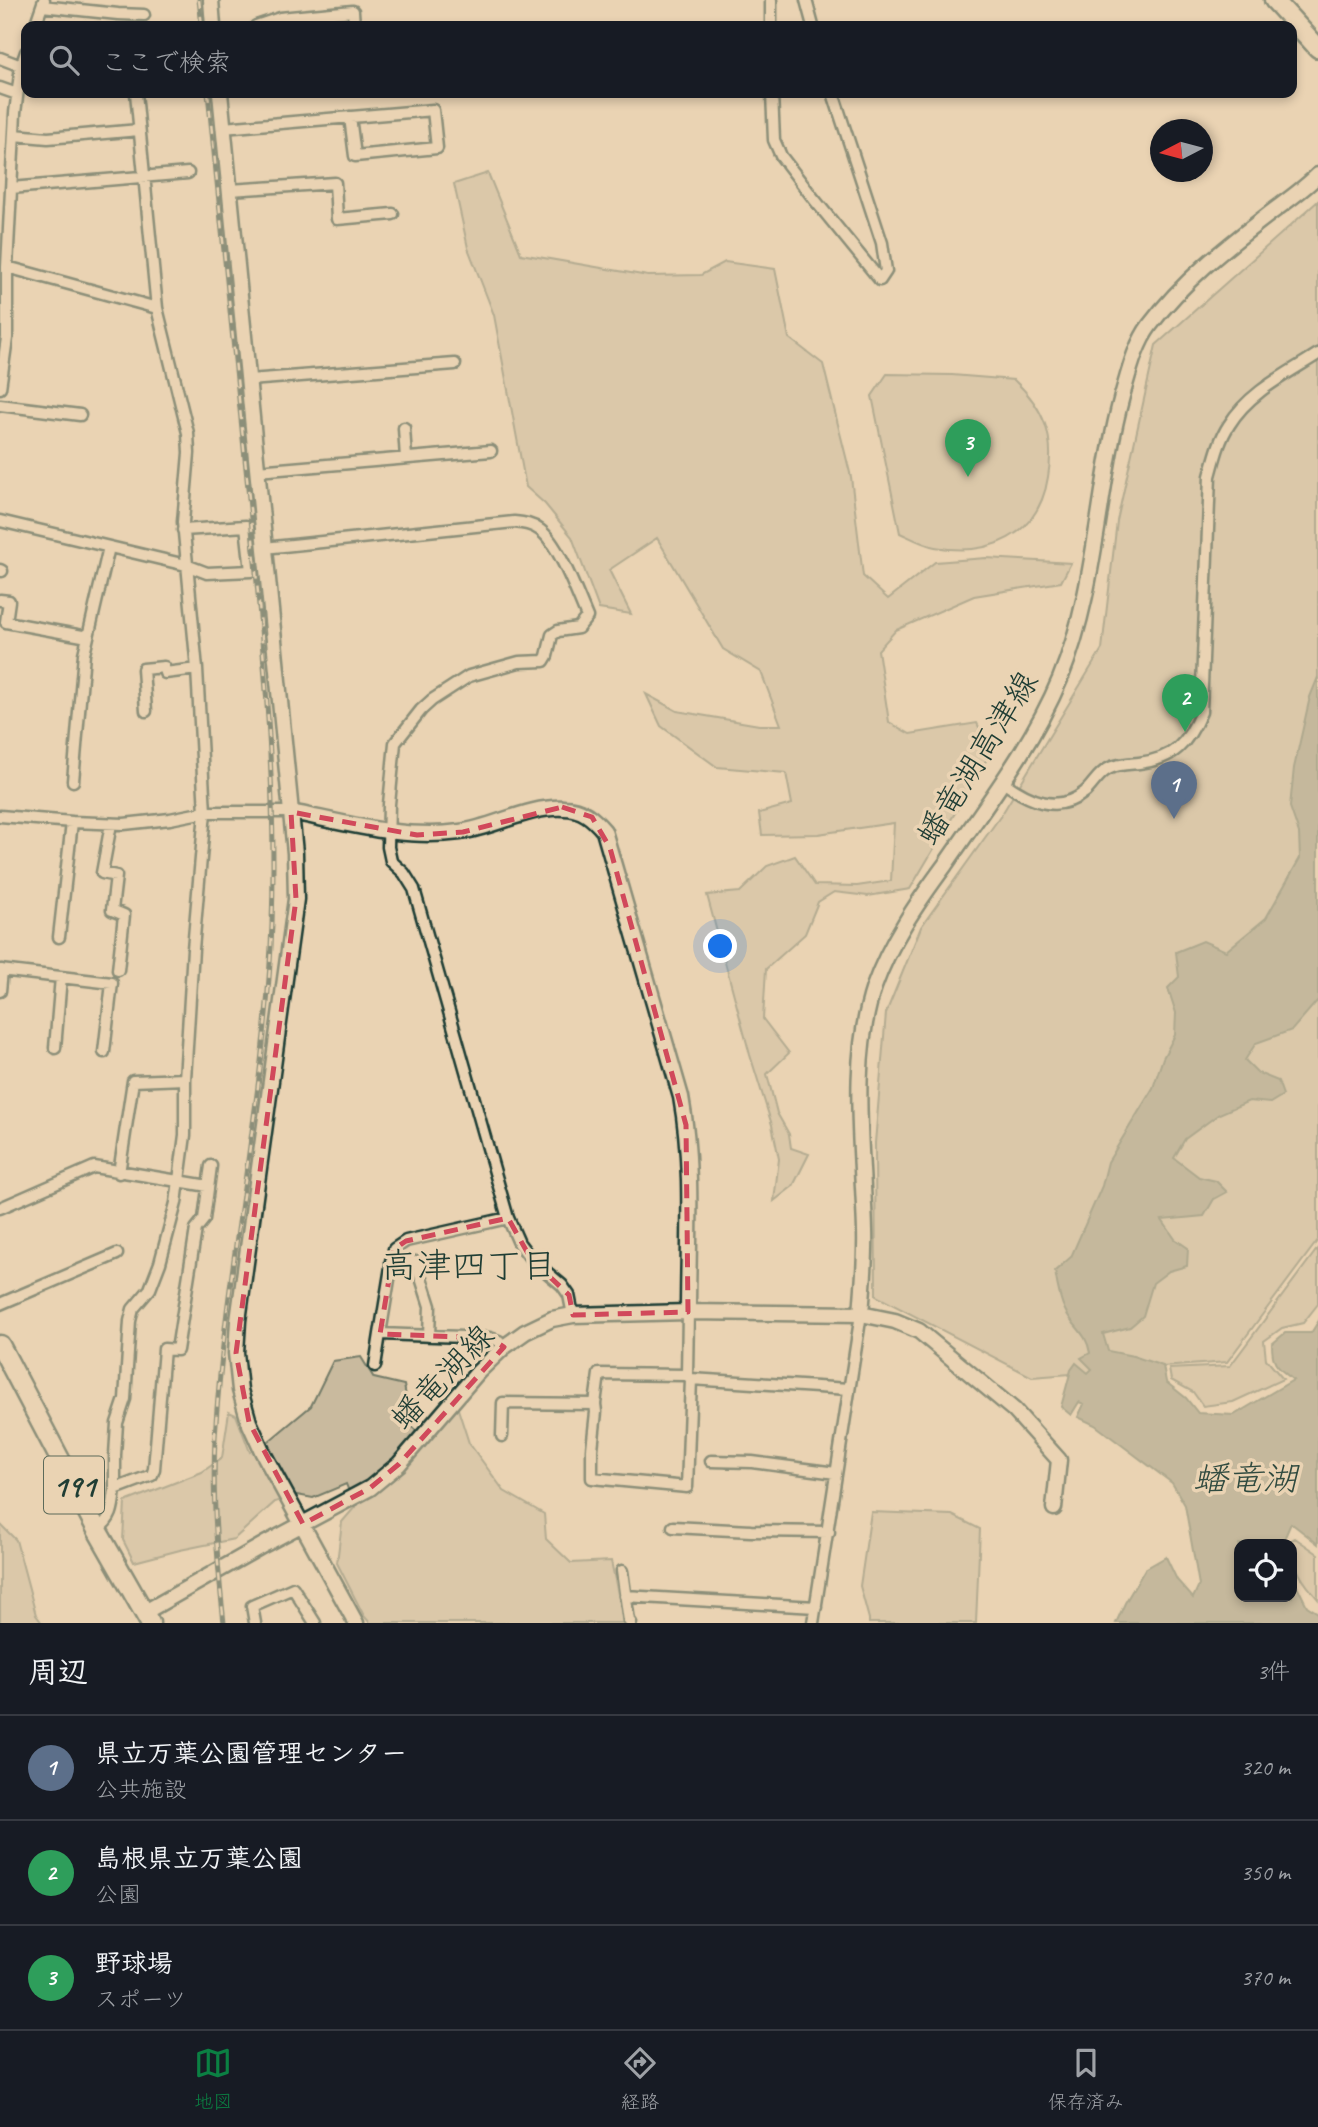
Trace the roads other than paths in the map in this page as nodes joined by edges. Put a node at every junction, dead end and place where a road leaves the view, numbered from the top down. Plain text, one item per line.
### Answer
1 (211, 0) edge
2 (771, 0) edge
3 (807, 0) edge
4 (1265, 0) edge
5 (1274, 0) edge
6 (43, 3) edge
7 (144, 15) dead end
8 (37, 21) edge
9 (213, 21) edge
10 (271, 21) edge
11 (299, 21) edge
12 (354, 21) edge
13 (771, 21) edge
14 (812, 21) edge
15 (1284, 21) edge
16 (1293, 21) edge
17 (1297, 25) edge
18 (1297, 36) edge
19 (1318, 48) edge
20 (0, 58) edge
21 (1318, 59) edge
22 (21, 66) joint
23 (0, 88) edge
24 (17, 94) junction
25 (136, 98) edge
26 (220, 98) edge
27 (772, 98) edge
28 (835, 98) edge
29 (350, 117) junction
30 (223, 128) junction
31 (139, 130) junction
32 (14, 135) junction
33 (187, 173) dead end
34 (1318, 175) edge
35 (145, 178) junction
36 (11, 188) junction
37 (230, 190) junction
38 (393, 214) dead end
39 (7, 267) junction
40 (157, 309) junction
41 (1318, 354) edge
42 (456, 364) dead end
43 (249, 380) junction
44 (0, 388) edge
45 (0, 405) edge
46 (79, 415) dead end
47 (404, 428) dead end
48 (491, 451) dead end
49 (406, 458) junction
50 (257, 471) junction
51 (0, 522) edge
52 (183, 530) junction
53 (109, 547) junction
54 (264, 548) junction
55 (186, 565) junction
56 (0, 600) edge
57 (88, 637) junction
58 (197, 669) junction
59 (146, 712) dead end
60 (74, 781) dead end
61 (1003, 782) junction
62 (205, 812) junction
63 (291, 812) junction
64 (0, 816) edge
65 (72, 822) junction
66 (111, 824) junction
67 (390, 832) junction
68 (59, 937) dead end
69 (1, 970) edge
70 (118, 970) dead end
71 (61, 977) junction
72 (0, 991) edge
73 (55, 1048) dead end
74 (104, 1052) dead end
75 (185, 1079) junction
76 (119, 1172) junction
77 (180, 1181) junction
78 (0, 1208) edge
79 (508, 1218) junction
80 (117, 1254) dead end
81 (391, 1261) junction
82 (0, 1304) edge
83 (688, 1312) junction
84 (861, 1314) junction
85 (573, 1315) junction
86 (380, 1334) junction
87 (429, 1336) junction
88 (0, 1345) edge
89 (504, 1347) junction
90 (375, 1366) dead end
91 (689, 1377) junction
92 (849, 1390) junction
93 (594, 1404) junction
94 (502, 1436) dead end
95 (712, 1461) dead end
96 (836, 1473) junction
97 (115, 1489) junction
98 (1054, 1508) dead end
99 (303, 1524) junction
100 (673, 1527) dead end
101 (97, 1530) junction
102 (828, 1532) junction
103 (622, 1571) dead end
104 (625, 1596) junction
105 (816, 1607) junction
106 (147, 1618) edge
107 (255, 1623) edge
108 (315, 1623) edge
109 (356, 1623) edge
110 (631, 1623) edge
111 (813, 1623) edge

1 - 9 street
2 - 13 street
3 - 14 street
4 - 15 highway
5 - 16 highway
6 - 7 street
6 - 8 street
10 - 11 street
11 - 12 street
17 - 19 highway
18 - 21 highway
20 - 22 street
22 - 24 street
23 - 24 street
24 - 32 street
25 - 31 street
26 - 30 street
27 - 28 street
29 - 29 street
29 - 30 street
30 - 37 street
31 - 32 street
31 - 35 street
32 - 36 street
33 - 35 street
34 - 61 street, 蟠竜湖高津線
35 - 36 street
35 - 40 street
36 - 39 street
37 - 38 street
37 - 43 street
39 - 40 street
39 - 44 street
40 - 52 street
41 - 61 street
42 - 43 street
43 - 50 street
45 - 46 street
47 - 49 street
48 - 49 street
49 - 50 street
50 - 54 street
51 - 53 street
52 - 55 street
52 - 55 street
53 - 55 street
53 - 57 street
54 - 63 street
54 - 67 street
55 - 58 street
56 - 57 street
57 - 60 street
58 - 59 street
58 - 62 street
61 - 84 street, 蟠竜湖高津線
62 - 63 street
62 - 66 street
62 - 75 street
63 - 67 street
63 - 99 street
64 - 65 street
65 - 66 street
65 - 68 street
66 - 70 street
67 - 79 street
67 - 83 street
69 - 71 street
69 - 72 street
71 - 73 street
71 - 74 street
75 - 76 street
75 - 77 street
76 - 77 street
76 - 78 street
77 - 97 street
77 - 97 street
79 - 81 street
79 - 85 street
80 - 82 street
81 - 86 street
81 - 87 street
83 - 84 street, 蟠竜湖線
83 - 85 street, 蟠竜湖線
83 - 91 street
84 - 92 street
84 - 98 street, 蟠竜湖線
85 - 89 street, 蟠竜湖線
86 - 87 street
86 - 90 street
87 - 89 street
88 - 101 highway, 191
89 - 99 street, 蟠竜湖線
91 - 92 street
91 - 93 street
91 - 93 street
92 - 96 street
93 - 94 street
95 - 96 street
96 - 102 street
97 - 101 street
99 - 106 street, 蟠竜湖線
99 - 109 street
100 - 102 street
101 - 106 highway, 191
102 - 105 street
103 - 104 street
104 - 105 street
104 - 110 street
105 - 111 street
107 - 108 street

